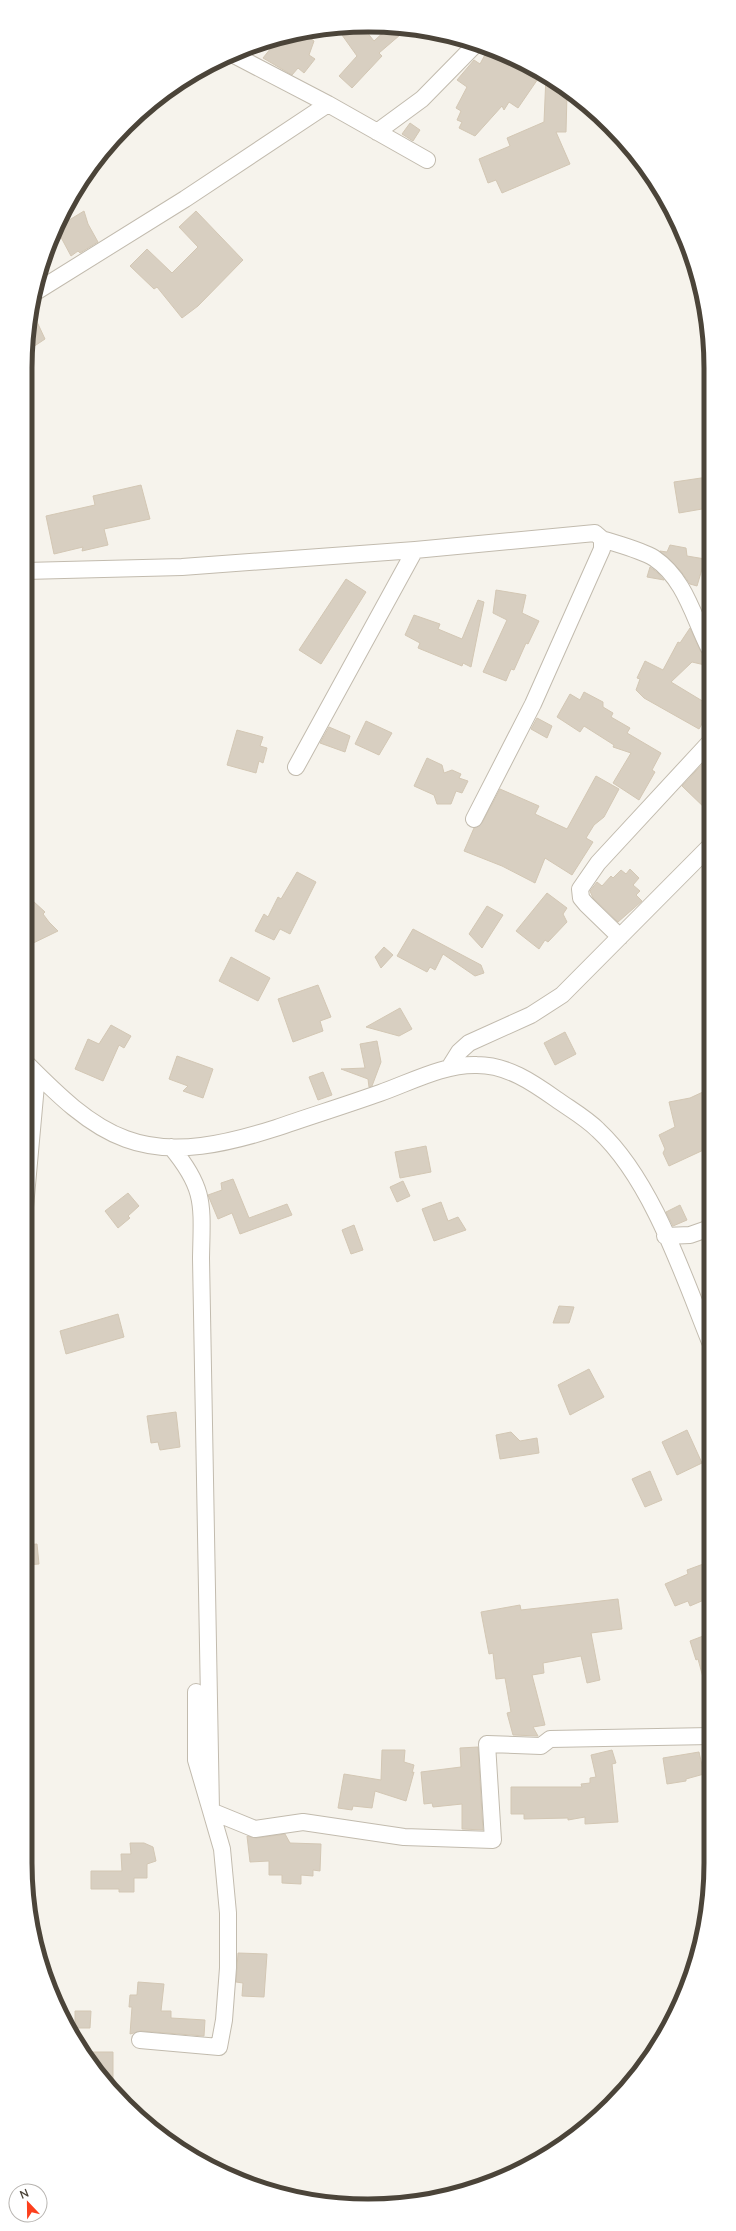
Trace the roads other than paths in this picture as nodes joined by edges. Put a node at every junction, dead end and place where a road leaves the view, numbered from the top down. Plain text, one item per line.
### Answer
1 (472, 49) edge
2 (239, 58) edge
3 (328, 104) junction
4 (377, 132) junction
5 (427, 160) dead end
6 (41, 289) edge
7 (602, 539) junction
8 (415, 550) junction
9 (32, 571) edge
10 (704, 637) edge
11 (704, 748) edge
12 (296, 767) dead end
13 (474, 819) dead end
14 (704, 852) edge
15 (620, 936) junction
16 (449, 1068) junction
17 (32, 1069) edge
18 (37, 1074) junction
19 (32, 1129) edge
20 (171, 1147) junction
21 (704, 1230) edge
22 (666, 1236) junction
23 (704, 1328) edge
24 (196, 1692) dead end
25 (704, 1736) edge
26 (211, 1811) junction
27 (140, 2040) dead end

1 - 4 street
2 - 3 street
3 - 4 street
3 - 6 street
4 - 5 street
7 - 8 street
7 - 10 street
7 - 13 street
8 - 9 street
8 - 12 street
11 - 15 street
14 - 15 street
15 - 16 street
16 - 20 street
16 - 22 street
17 - 18 street
18 - 19 street
18 - 20 street
20 - 26 street
21 - 22 street
22 - 23 street
24 - 26 street
25 - 26 street
26 - 27 street

